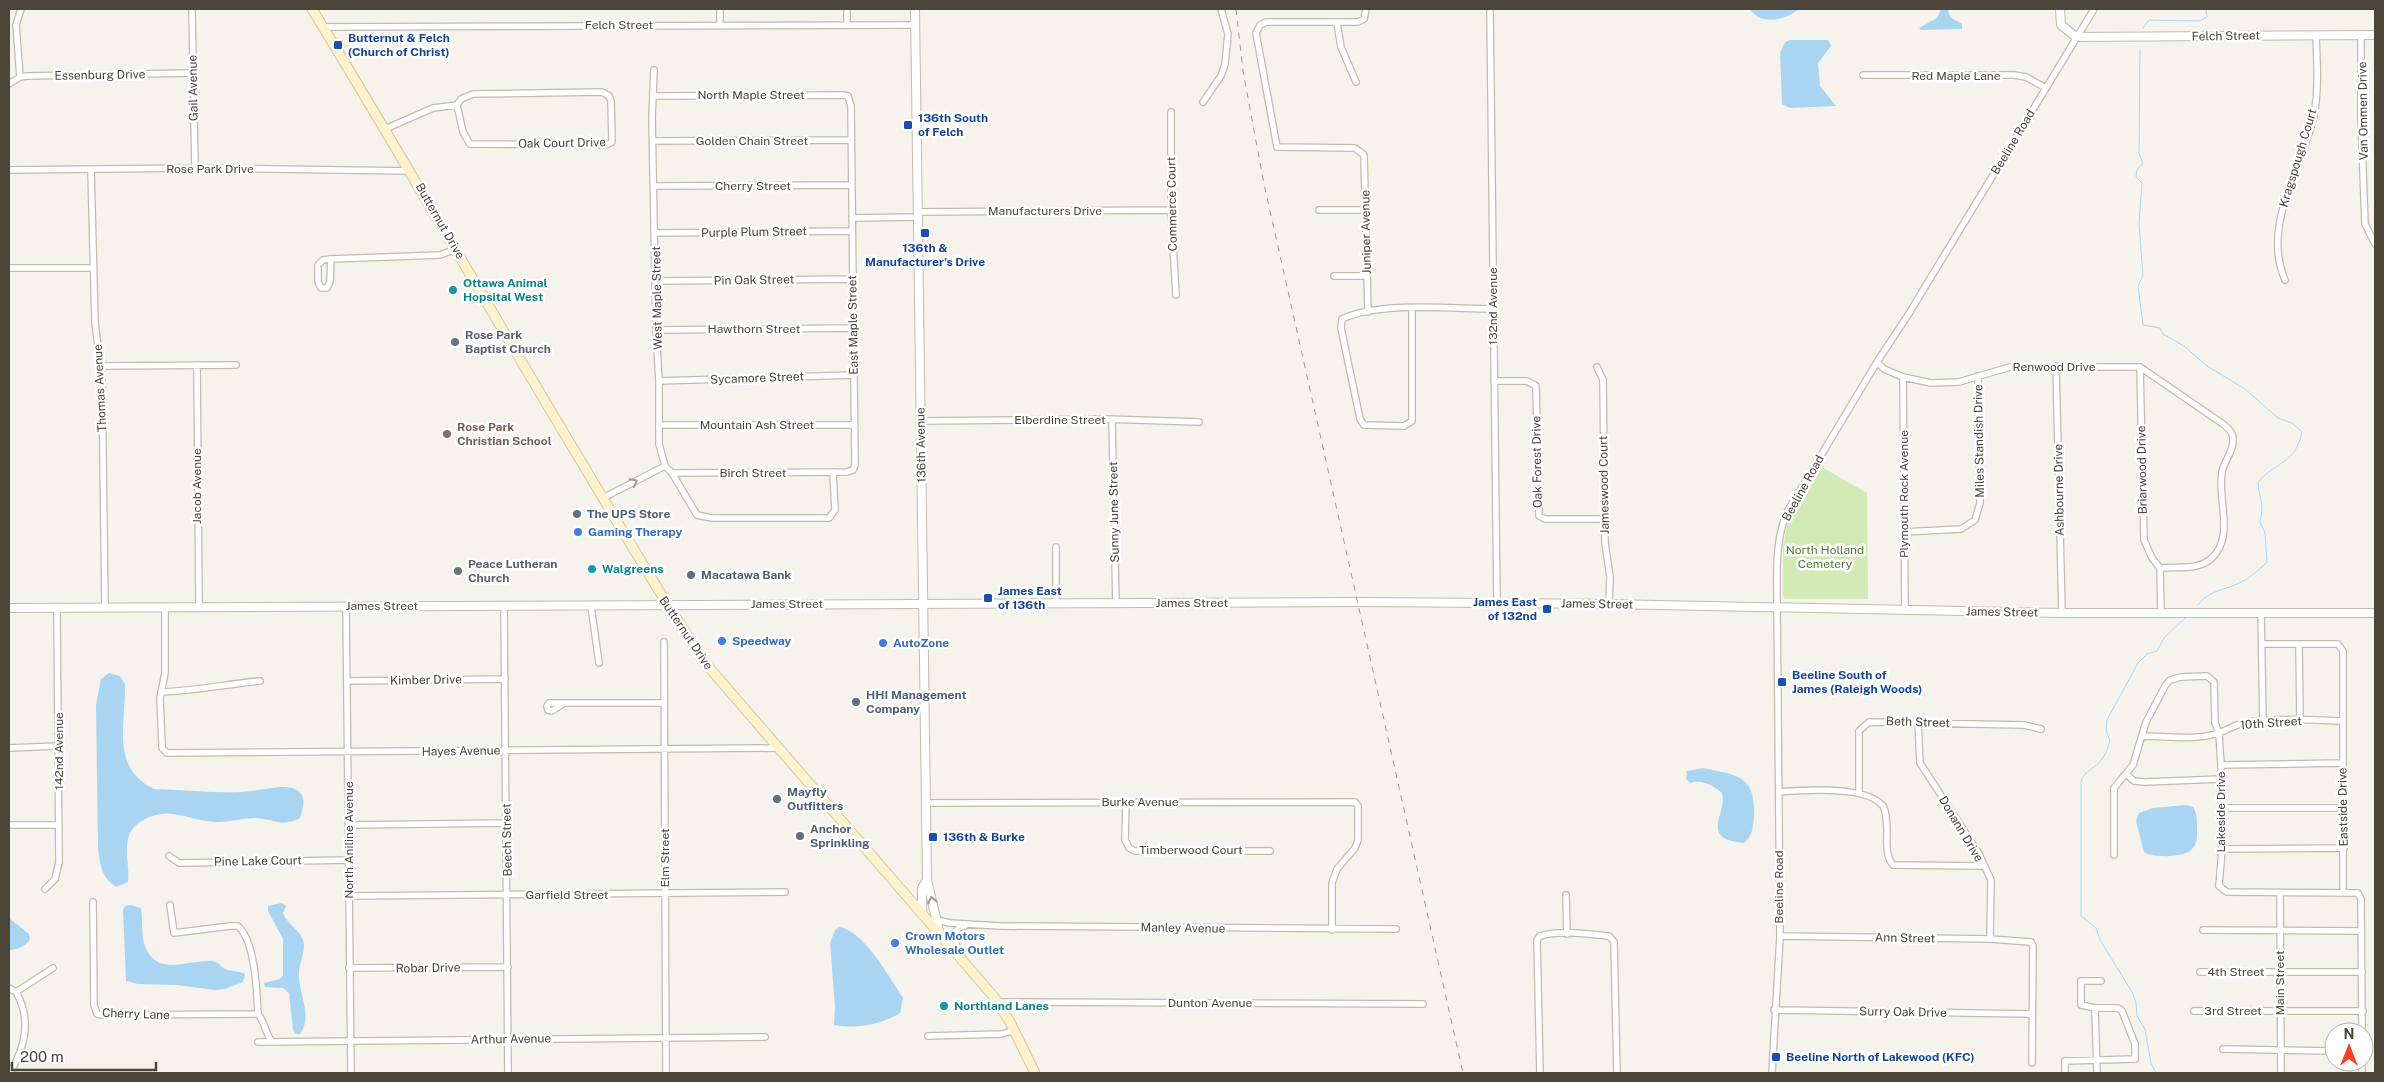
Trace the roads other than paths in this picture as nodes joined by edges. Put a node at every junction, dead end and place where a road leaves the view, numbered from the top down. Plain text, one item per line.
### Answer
1 (21, 9) edge
2 (192, 9) edge
3 (312, 9) edge
4 (720, 9) edge
5 (847, 9) edge
6 (914, 9) edge
7 (1221, 9) edge
8 (1366, 9) edge
9 (1490, 9) edge
10 (2060, 9) edge
11 (2094, 9) edge
12 (1337, 23) junction
13 (720, 25) junction
14 (847, 25) junction
15 (914, 25) junction
16 (323, 27) junction
17 (2316, 35) junction
18 (2361, 35) junction
19 (2375, 35) edge
20 (2076, 37) junction
21 (654, 70) dead end
22 (193, 73) junction
23 (1863, 75) dead end
24 (20, 77) junction
25 (1356, 82) dead end
26 (9, 84) edge
27 (2046, 88) junction
28 (655, 96) junction
29 (848, 96) joint
30 (1203, 102) dead end
31 (457, 105) junction
32 (1171, 112) dead end
33 (385, 129) junction
34 (850, 140) junction
35 (654, 141) junction
36 (195, 168) junction
37 (9, 170) edge
38 (92, 170) junction
39 (410, 171) junction
40 (851, 185) junction
41 (654, 186) junction
42 (1171, 210) junction
43 (1319, 210) dead end
44 (1366, 210) junction
45 (918, 215) junction
46 (852, 218) junction
47 (852, 231) junction
48 (655, 233) junction
49 (2375, 244) edge
50 (456, 249) junction
51 (331, 258) junction
52 (9, 268) edge
53 (93, 268) junction
54 (1334, 276) dead end
55 (1366, 276) junction
56 (852, 279) junction
57 (2284, 280) dead end
58 (656, 281) junction
59 (1176, 295) dead end
60 (1412, 309) junction
61 (1493, 309) junction
62 (1368, 312) junction
63 (853, 328) junction
64 (656, 330) junction
65 (1877, 362) junction
66 (197, 365) junction
67 (236, 365) dead end
68 (101, 366) junction
69 (2056, 366) junction
70 (1597, 367) dead end
71 (2140, 367) junction
72 (854, 375) junction
73 (1978, 376) junction
74 (1903, 377) junction
75 (659, 381) junction
76 (1494, 381) junction
77 (921, 420) junction
78 (1112, 420) junction
79 (1199, 422) dead end
80 (659, 425) junction
81 (855, 425) junction
82 (665, 466) junction
83 (834, 472) junction
84 (672, 473) junction
85 (603, 498) junction
86 (1604, 519) junction
87 (1904, 532) junction
88 (1056, 547) dead end
89 (2160, 568) junction
90 (1497, 602) junction
91 (665, 604) junction
92 (1056, 604) junction
93 (1116, 604) junction
94 (1609, 604) junction
95 (923, 605) junction
96 (199, 606) junction
97 (346, 606) junction
98 (504, 606) junction
99 (591, 606) junction
100 (105, 607) junction
101 (165, 607) junction
102 (9, 608) edge
103 (57, 608) junction
104 (1778, 608) junction
105 (1905, 610) junction
106 (2261, 612) junction
107 (2062, 613) junction
108 (2161, 613) junction
109 (2375, 613) edge
110 (664, 642) dead end
111 (2263, 644) junction
112 (2299, 644) junction
113 (599, 663) dead end
114 (505, 679) junction
115 (348, 681) junction
116 (260, 682) dead end
117 (161, 692) junction
118 (664, 703) junction
119 (563, 704) dead end
120 (2300, 720) junction
121 (2343, 721) junction
122 (1918, 722) junction
123 (2263, 722) junction
124 (2041, 729) dead end
125 (2219, 733) junction
126 (2142, 736) junction
127 (58, 746) junction
128 (9, 748) edge
129 (778, 748) junction
130 (664, 750) junction
131 (506, 751) junction
132 (349, 752) junction
133 (2342, 763) junction
134 (2221, 765) junction
135 (2127, 775) junction
136 (2221, 779) junction
137 (1779, 792) junction
138 (1859, 792) junction
139 (1126, 802) junction
140 (926, 804) junction
141 (2222, 808) junction
142 (2343, 808) junction
143 (506, 823) junction
144 (9, 825) edge
145 (59, 825) junction
146 (349, 825) junction
147 (2344, 848) junction
148 (2222, 849) junction
149 (1270, 851) dead end
150 (2114, 855) dead end
151 (169, 856) dead end
152 (349, 860) junction
153 (1983, 866) junction
154 (927, 880) junction
155 (45, 889) dead end
156 (2343, 891) junction
157 (785, 892) dead end
158 (2280, 893) junction
159 (665, 894) junction
160 (508, 895) junction
161 (1566, 895) dead end
162 (348, 896) junction
163 (93, 902) dead end
164 (170, 905) dead end
165 (922, 915) junction
166 (938, 920) junction
167 (970, 925) junction
168 (1396, 929) dead end
169 (1332, 930) junction
170 (2203, 930) dead end
171 (2361, 931) junction
172 (2280, 932) junction
173 (1567, 934) junction
174 (940, 935) junction
175 (1780, 936) junction
176 (1990, 939) junction
177 (959, 956) junction
178 (508, 967) junction
179 (53, 968) dead end
180 (349, 968) junction
181 (2200, 972) dead end
182 (2280, 972) junction
183 (2362, 972) junction
184 (2101, 981) dead end
185 (9, 988) edge
186 (16, 992) junction
187 (997, 1002) junction
188 (1423, 1004) dead end
189 (2095, 1008) junction
190 (1774, 1010) junction
191 (2194, 1011) dead end
192 (2281, 1012) junction
193 (2363, 1012) junction
194 (258, 1014) junction
195 (2031, 1014) junction
196 (2362, 1022) edge
197 (1014, 1030) junction
198 (928, 1036) dead end
199 (765, 1037) dead end
200 (666, 1038) junction
201 (509, 1039) junction
202 (350, 1041) junction
203 (258, 1042) dead end
204 (272, 1042) junction
205 (2223, 1049) dead end
206 (2280, 1051) junction
207 (2324, 1052) edge
208 (2097, 1060) junction
209 (2032, 1063) dead end
210 (10, 1073) edge
211 (351, 1073) edge
212 (508, 1073) edge
213 (666, 1073) edge
214 (1035, 1073) edge
215 (1540, 1073) edge
216 (1617, 1073) edge
217 (1772, 1073) edge
218 (2065, 1073) edge
219 (2097, 1073) edge
220 (2280, 1073) edge

1 - 24 street
2 - 22 street, Gail Avenue
3 - 16 main road, Butternut Drive
4 - 13 street
5 - 14 street
6 - 15 street, 136th Avenue
7 - 30 street
8 - 12 street
9 - 61 street, 132nd Avenue
10 - 20 street
11 - 20 street, Beeline Road
12 - 25 street
12 - 44 street, Juniper Avenue
13 - 14 street, Felch Street
13 - 16 street, Felch Street
14 - 15 street, Felch Street
15 - 45 street, 136th Avenue
16 - 33 main road, Butternut Drive
17 - 18 street, Felch Street
17 - 20 street, Felch Street
17 - 57 street, Kragspough Court
18 - 19 street, Felch Street
18 - 49 street, Van Ommen Drive
20 - 27 street, Beeline Road
21 - 28 street, West Maple Street
22 - 24 street, Essenburg Drive
22 - 36 street, Gail Avenue
23 - 27 street, Red Maple Lane
24 - 26 street
27 - 65 street, Beeline Road
28 - 29 street, North Maple Street
28 - 35 street, West Maple Street
29 - 34 street, East Maple Street
31 - 31 street, Oak Court Drive
31 - 33 street, Oak Court Drive
32 - 42 street, Commerce Court
33 - 39 main road, Butternut Drive
34 - 35 street, Golden Chain Street
34 - 40 street, East Maple Street
35 - 41 street, West Maple Street
36 - 38 street, Rose Park Drive
36 - 39 street, Rose Park Drive
37 - 38 street, Rose Park Drive
38 - 53 street, Thomas Avenue
39 - 50 main road, Butternut Drive
40 - 41 street, Cherry Street
40 - 46 street, East Maple Street
41 - 48 street, West Maple Street
42 - 45 street, Manufacturers Drive
42 - 59 street, Commerce Court
43 - 44 street
44 - 55 street, Juniper Avenue
45 - 46 street, Manufacturers Drive
45 - 77 street, 136th Avenue
46 - 47 street, East Maple Street
47 - 48 street, Purple Plum Street
47 - 56 street, East Maple Street
48 - 58 street, West Maple Street
50 - 51 street
50 - 85 main road, Butternut Drive
51 - 51 street
52 - 53 street
53 - 68 street, Thomas Avenue
54 - 55 street
55 - 62 street, Juniper Avenue
56 - 58 street, Pin Oak Street
56 - 63 street, East Maple Street
58 - 64 street, West Maple Street
60 - 61 street
60 - 62 street
60 - 62 street
61 - 76 street, 132nd Avenue
63 - 64 street, Hawthorn Street
63 - 72 street, East Maple Street
64 - 75 street, West Maple Street
65 - 74 street, Renwood Drive
65 - 104 street, Beeline Road
66 - 67 street
66 - 68 street
66 - 96 street, Jacob Avenue
68 - 100 street, Thomas Avenue
69 - 71 street, Renwood Drive
69 - 73 street, Renwood Drive
69 - 107 street, Ashbourne Drive
70 - 86 street, Jameswood Court
71 - 89 street, Briarwood Drive
71 - 89 street
72 - 75 street, Sycamore Street
72 - 81 street, East Maple Street
73 - 74 street, Renwood Drive
73 - 87 street, Miles Standish Drive
74 - 87 street, Plymouth Rock Avenue
75 - 80 street, West Maple Street
76 - 86 street, Oak Forest Drive
76 - 90 street, 132nd Avenue
77 - 78 street, Elberdine Street
77 - 95 street, 136th Avenue
78 - 79 street, Elberdine Street
78 - 93 street, Sunny June Street
80 - 81 street, Mountain Ash Street
80 - 82 street, West Maple Street
81 - 83 street, East Maple Street
82 - 84 street, West Maple Street
85 -> 82 street
83 - 84 street, Birch Street
83 - 84 street, West Maple Street
85 - 91 main road, Butternut Drive
86 - 94 street, Jameswood Court
87 - 105 street, Plymouth Rock Avenue
88 - 92 street
89 - 108 street
90 - 93 street, James Street
90 - 94 street, James Street
91 - 95 street, James Street
91 - 99 street, James Street
91 - 129 main road, Butternut Drive
92 - 93 street, James Street
92 - 95 street, James Street
94 - 104 street, James Street
95 - 140 street, 136th Avenue
96 - 97 street, James Street
96 - 101 street, James Street
97 - 98 street, James Street
97 - 115 street, North Aniline Avenue
98 - 99 street, James Street
98 - 114 street, Beech Street
99 - 113 street
100 - 101 street, James Street
100 - 103 street, James Street
101 - 117 street
102 - 103 street, James Street
103 - 127 street, 142nd Avenue
104 - 105 street, James Street
104 - 137 street, Beeline Road
105 - 107 street, James Street
106 - 108 street, James Street
106 - 109 street, James Street
106 - 111 street
107 - 108 street, James Street
110 - 118 street, Elm Street
111 - 112 street, Eastside Drive
111 - 123 street
112 - 120 street
112 - 121 street, Eastside Drive
114 - 115 street, Kimber Drive
114 - 131 street, Beech Street
115 - 132 street, North Aniline Avenue
116 - 117 street
117 - 132 street, Hayes Avenue
118 - 119 street
118 - 130 street, Elm Street
120 - 121 street, 10th Street
120 - 123 street, 10th Street
121 - 133 street, Eastside Drive
122 - 124 street, Beth Street
122 - 138 street, Beth Street
122 - 153 street, Donann Drive
123 - 125 street, 10th Street
125 - 126 street, 10th Street
125 - 126 street, Lakeside Drive
125 - 134 street, Lakeside Drive
126 - 135 street, Lakeside Drive
127 - 128 street
127 - 145 street, 142nd Avenue
129 - 130 street, Hayes Avenue
129 - 165 main road, Butternut Drive
130 - 131 street, Hayes Avenue
130 - 159 street, Elm Street
131 - 132 street, Hayes Avenue
131 - 143 street, Beech Street
132 - 146 street, North Aniline Avenue
133 - 134 street
133 - 142 street, Eastside Drive
134 - 136 street, Lakeside Drive
135 - 136 street
135 - 150 street, Lakeside Drive
136 - 141 street, Lakeside Drive
137 - 138 street
137 - 175 street, Beeline Road
138 - 153 street
139 - 140 street, Burke Avenue
139 - 149 street, Timberwood Court
139 - 169 street, Burke Avenue
140 - 154 street, 136th Avenue
141 - 142 street
141 - 148 street, Lakeside Drive
142 - 147 street, Eastside Drive
143 - 146 street
143 - 160 street, Beech Street
144 - 145 street
145 - 155 street, 142nd Avenue
146 - 152 street, North Aniline Avenue
147 - 148 street
147 - 156 street, Eastside Drive
148 - 158 street, Lakeside Drive
151 - 152 street, Pine Lake Court
152 - 162 street, North Aniline Avenue
153 - 176 street, Donann Drive
154 - 165 street, 136th Avenue
166 -> 154 street, 136th Avenue
156 - 158 street
156 - 171 street
157 - 159 street, Garfield Street
158 - 172 street, Main Street
159 - 160 street, Garfield Street
159 - 200 street, Elm Street
160 - 162 street, Garfield Street
160 - 178 street, Beech Street
161 - 173 street
162 - 180 street, North Aniline Avenue
163 - 194 street, Cherry Lane
164 - 194 street
165 - 174 main road, Butternut Drive
166 - 167 street, Manley Avenue
166 - 174 street, 136th Avenue
167 - 169 street, Manley Avenue
167 - 177 street
168 - 169 street, Manley Avenue
170 - 172 street
171 - 172 street
171 - 183 street
172 - 182 street, Main Street
173 - 215 street
173 - 216 street
174 - 177 main road, Butternut Drive
175 - 176 street, Ann Street
175 - 190 street, Beeline Road
176 - 195 street, Ann Street
177 - 187 main road, Butternut Drive
178 - 180 street, Robar Drive
178 - 201 street, Beech Street
179 - 186 street
180 - 202 street, North Aniline Avenue
181 - 182 street, 4th Street
182 - 183 street, 4th Street
182 - 192 street, Main Street
183 - 193 street
184 - 189 street
185 - 186 street
186 - 210 street
187 - 188 street, Dunton Avenue
187 - 197 main road, Butternut Drive
189 - 208 street
189 - 208 street
190 - 195 street, Surry Oak Drive
190 - 217 street, Beeline Road
191 - 192 street, 3rd Street
192 - 193 street, 3rd Street
192 - 206 street, Main Street
193 - 196 street
194 - 204 street
195 - 209 street
197 - 198 street
197 - 214 main road, Butternut Drive
199 - 200 street, Arthur Avenue
200 - 201 street, Arthur Avenue
200 - 213 street, Elm Street
201 - 202 street, Arthur Avenue
201 - 212 street, Beech Street
202 - 204 street, Arthur Avenue
202 - 211 street, North Aniline Avenue
203 - 204 street, Arthur Avenue
205 - 206 street
206 - 207 street
206 - 220 street, Main Street
208 - 218 street
208 - 219 street

